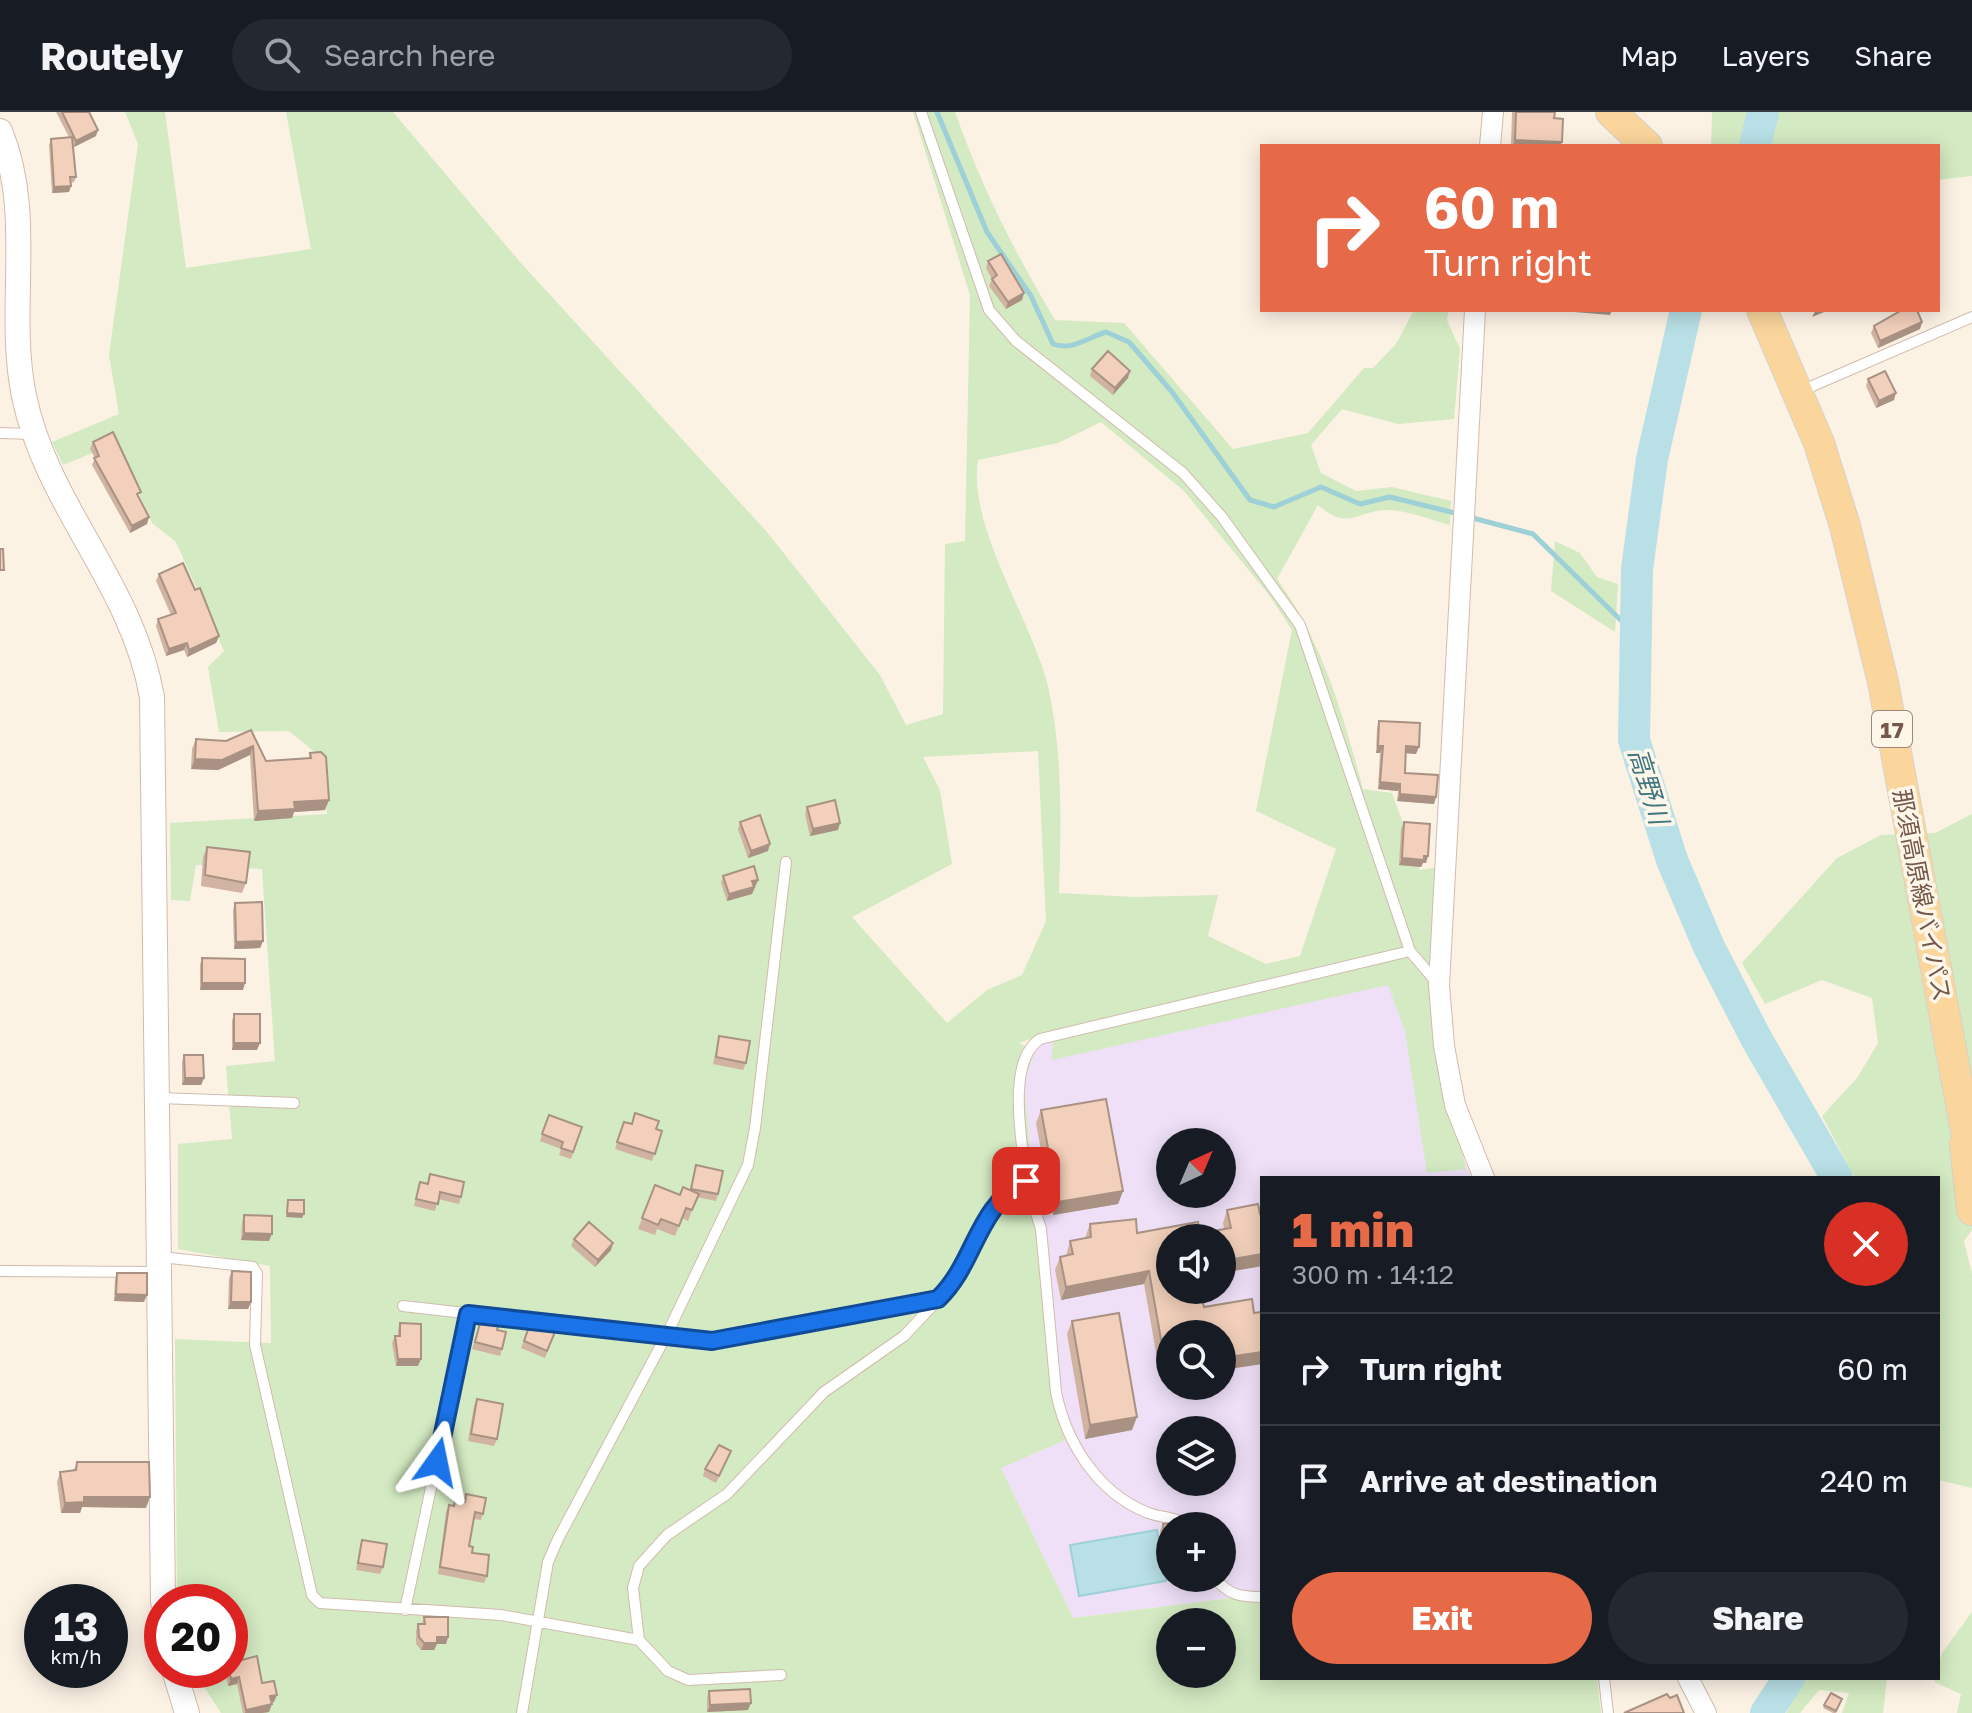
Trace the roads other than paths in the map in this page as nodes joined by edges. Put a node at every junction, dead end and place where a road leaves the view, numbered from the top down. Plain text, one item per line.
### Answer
1 (921, 112) edge
2 (1493, 112) edge
3 (1611, 112) edge
4 (0, 131) edge
5 (1490, 144) edge
6 (1645, 144) edge
7 (1475, 312) edge
8 (1763, 312) edge
9 (1972, 317) edge
10 (1798, 392) junction
11 (0, 433) edge
12 (34, 434) junction
13 (786, 862) dead end
14 (1410, 951) junction
15 (1439, 985) junction
16 (1961, 1095) junction
17 (159, 1098) junction
18 (294, 1103) dead end
19 (1972, 1131) edge
20 (1972, 1163) edge
21 (1483, 1176) edge
22 (1026, 1181) junction
23 (1972, 1210) edge
24 (161, 1264) junction
25 (0, 1271) edge
26 (938, 1299) junction
27 (403, 1306) dead end
28 (468, 1314) junction
29 (667, 1334) junction
30 (1156, 1515) edge
31 (163, 1584) edge
32 (1227, 1592) edge
33 (1260, 1597) edge
34 (405, 1610) junction
35 (540, 1622) junction
36 (639, 1640) junction
37 (781, 1675) dead end
38 (1604, 1680) edge
39 (1689, 1680) edge
40 (179, 1688) edge
41 (187, 1713) edge
42 (522, 1713) edge
43 (1608, 1713) edge
44 (1706, 1713) edge

1 - 14 lane
2 - 5 street
3 - 6 main road
4 - 12 street
7 - 15 street
8 - 10 main road, 那須高原線バイパス / 17
9 - 10 lane
10 - 16 main road, 那須高原線バイパス / 17
11 - 12 lane
12 - 17 street
13 - 29 lane
14 - 15 lane
14 - 22 lane
15 - 21 street
16 - 19 main road
16 - 20 main road, 那須高原線バイパス / 17
16 - 23 main road, 17
17 - 18 lane
17 - 24 street
22 - 26 lane
22 - 30 lane
24 - 25 lane
24 - 31 street
24 - 34 lane
26 - 29 lane
26 - 36 lane
27 - 28 lane
28 - 29 lane
28 - 34 lane
29 - 35 lane
32 - 33 lane
34 - 35 lane
35 - 36 lane
35 - 42 lane
36 - 37 lane
38 - 43 lane
39 - 44 street
40 - 41 street

